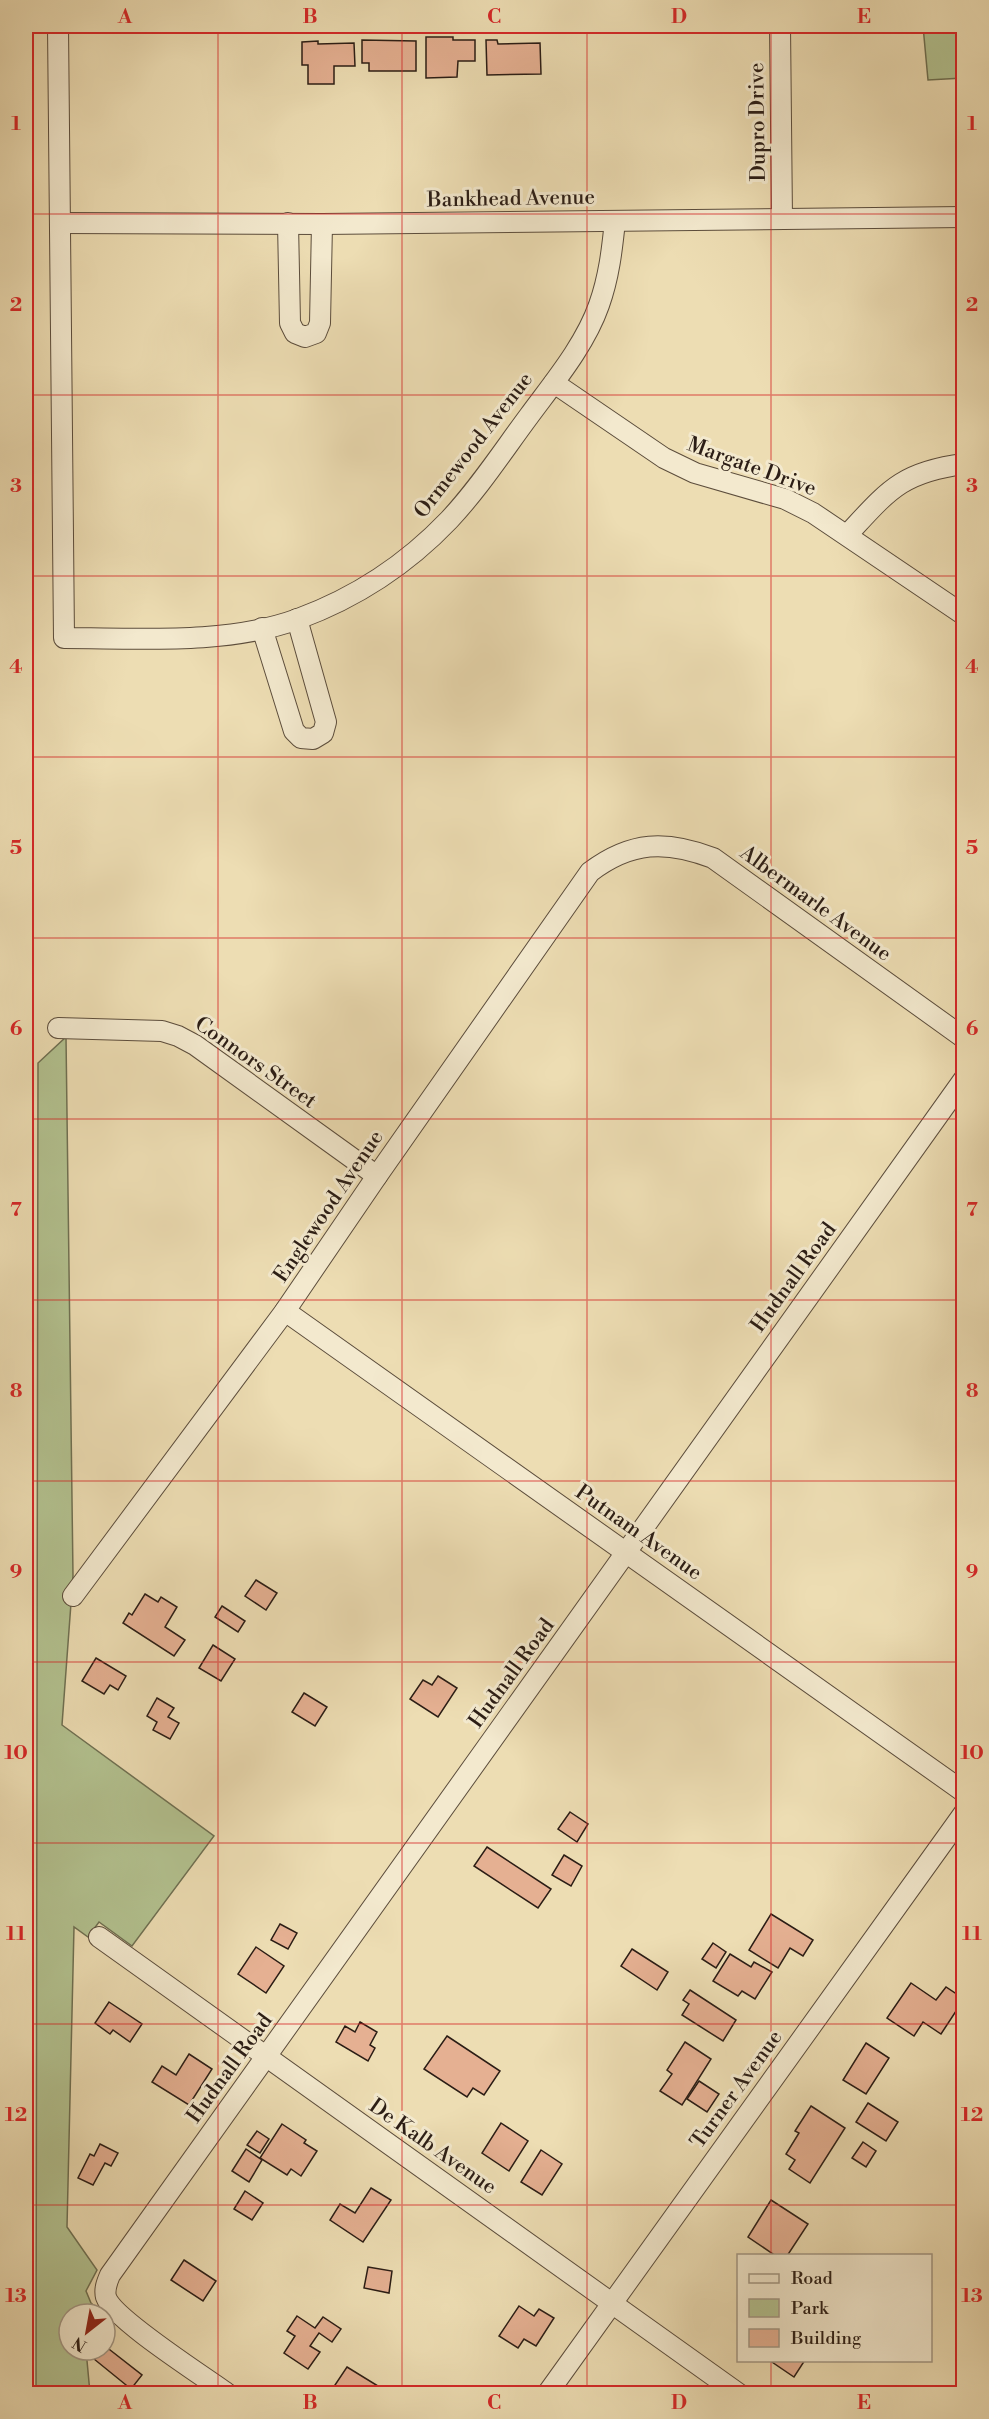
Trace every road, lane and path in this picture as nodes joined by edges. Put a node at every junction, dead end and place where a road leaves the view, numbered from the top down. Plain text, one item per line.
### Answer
1 (58, 26) edge
2 (780, 26) edge
3 (963, 218) edge
4 (782, 219) junction
5 (615, 220) junction
6 (60, 223) junction
7 (288, 223) junction
8 (322, 224) junction
9 (554, 383) junction
10 (963, 464) edge
11 (847, 535) junction
12 (963, 615) edge
13 (297, 619) junction
14 (262, 628) junction
15 (627, 850) joint
16 (26, 986) edge
17 (58, 1028) dead end
18 (963, 1038) edge
19 (26, 1050) edge
20 (963, 1079) edge
21 (377, 1176) junction
22 (285, 1311) junction
23 (627, 1552) junction
24 (73, 1596) dead end
25 (963, 1792) edge
26 (963, 1813) edge
27 (99, 1937) dead end
28 (266, 2057) junction
29 (613, 2302) junction
30 (228, 2394) edge
31 (547, 2394) edge
32 (739, 2394) edge

1 - 6 street
2 - 4 street, Dupro Drive
3 - 4 street, Bankhead Avenue
4 - 5 street, Bankhead Avenue
5 - 8 street, Bankhead Avenue
5 - 9 street, Ormewood Avenue
6 - 7 street, Bankhead Avenue
6 - 14 street, Ormewood Avenue
7 - 8 street, Bankhead Avenue
7 - 8 street
9 - 11 street, Margate Drive
9 - 13 street, Ormewood Avenue
10 - 11 street
11 - 12 street, Margate Drive
13 - 14 street, Ormewood Avenue
13 - 14 street
15 - 18 street, Albermarle Avenue
15 - 21 street, Englewood Avenue
16 - 19 path
17 - 21 street, Connors Street
20 - 23 street, Hudnall Road
21 - 22 street, Englewood Avenue
22 - 23 street, Putnam Avenue
22 - 24 street, Englewood Avenue
23 - 25 street, Putnam Avenue
23 - 28 street, Hudnall Road
26 - 29 street, Turner Avenue
27 - 28 street, De Kalb Avenue
28 - 29 street, De Kalb Avenue
28 - 30 street, Hudnall Road
29 - 31 street, Turner Avenue
29 - 32 street, De Kalb Avenue

